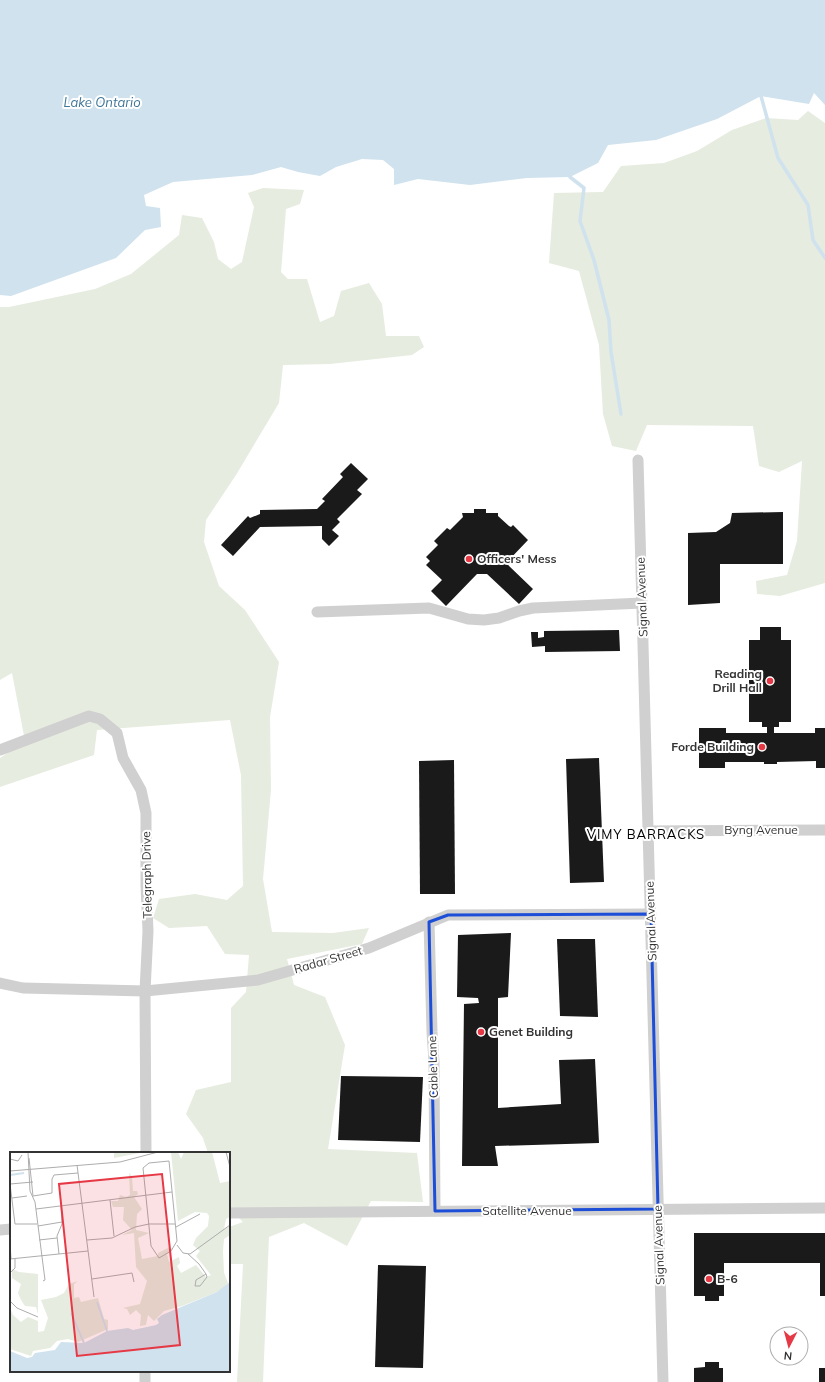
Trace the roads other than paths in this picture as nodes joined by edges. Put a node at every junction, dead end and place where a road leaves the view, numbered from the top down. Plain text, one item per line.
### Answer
1 (638, 460) dead end
2 (642, 603) junction
3 (317, 612) dead end
4 (0, 750) edge
5 (825, 830) edge
6 (648, 831) junction
7 (650, 914) junction
8 (429, 922) junction
9 (0, 983) edge
10 (145, 991) junction
11 (146, 1152) edge
12 (825, 1208) edge
13 (658, 1209) junction
14 (435, 1211) junction
15 (230, 1213) edge
16 (663, 1382) edge

1 - 2 street, Signal Avenue
2 - 3 street
2 - 6 street, Signal Avenue
4 - 10 street, Telegraph Drive
5 - 6 street, Byng Avenue
6 - 7 street, Signal Avenue
7 - 8 street, Radar Street
7 - 13 street, Signal Avenue
8 - 10 street, Radar Street
8 - 14 street, Cable Lane
9 - 10 street, Radar Street
10 - 11 street, Telegraph Drive
12 - 13 street, Satellite Avenue
13 - 14 street, Satellite Avenue
13 - 16 street, Signal Avenue
14 - 15 street, Satellite Avenue

